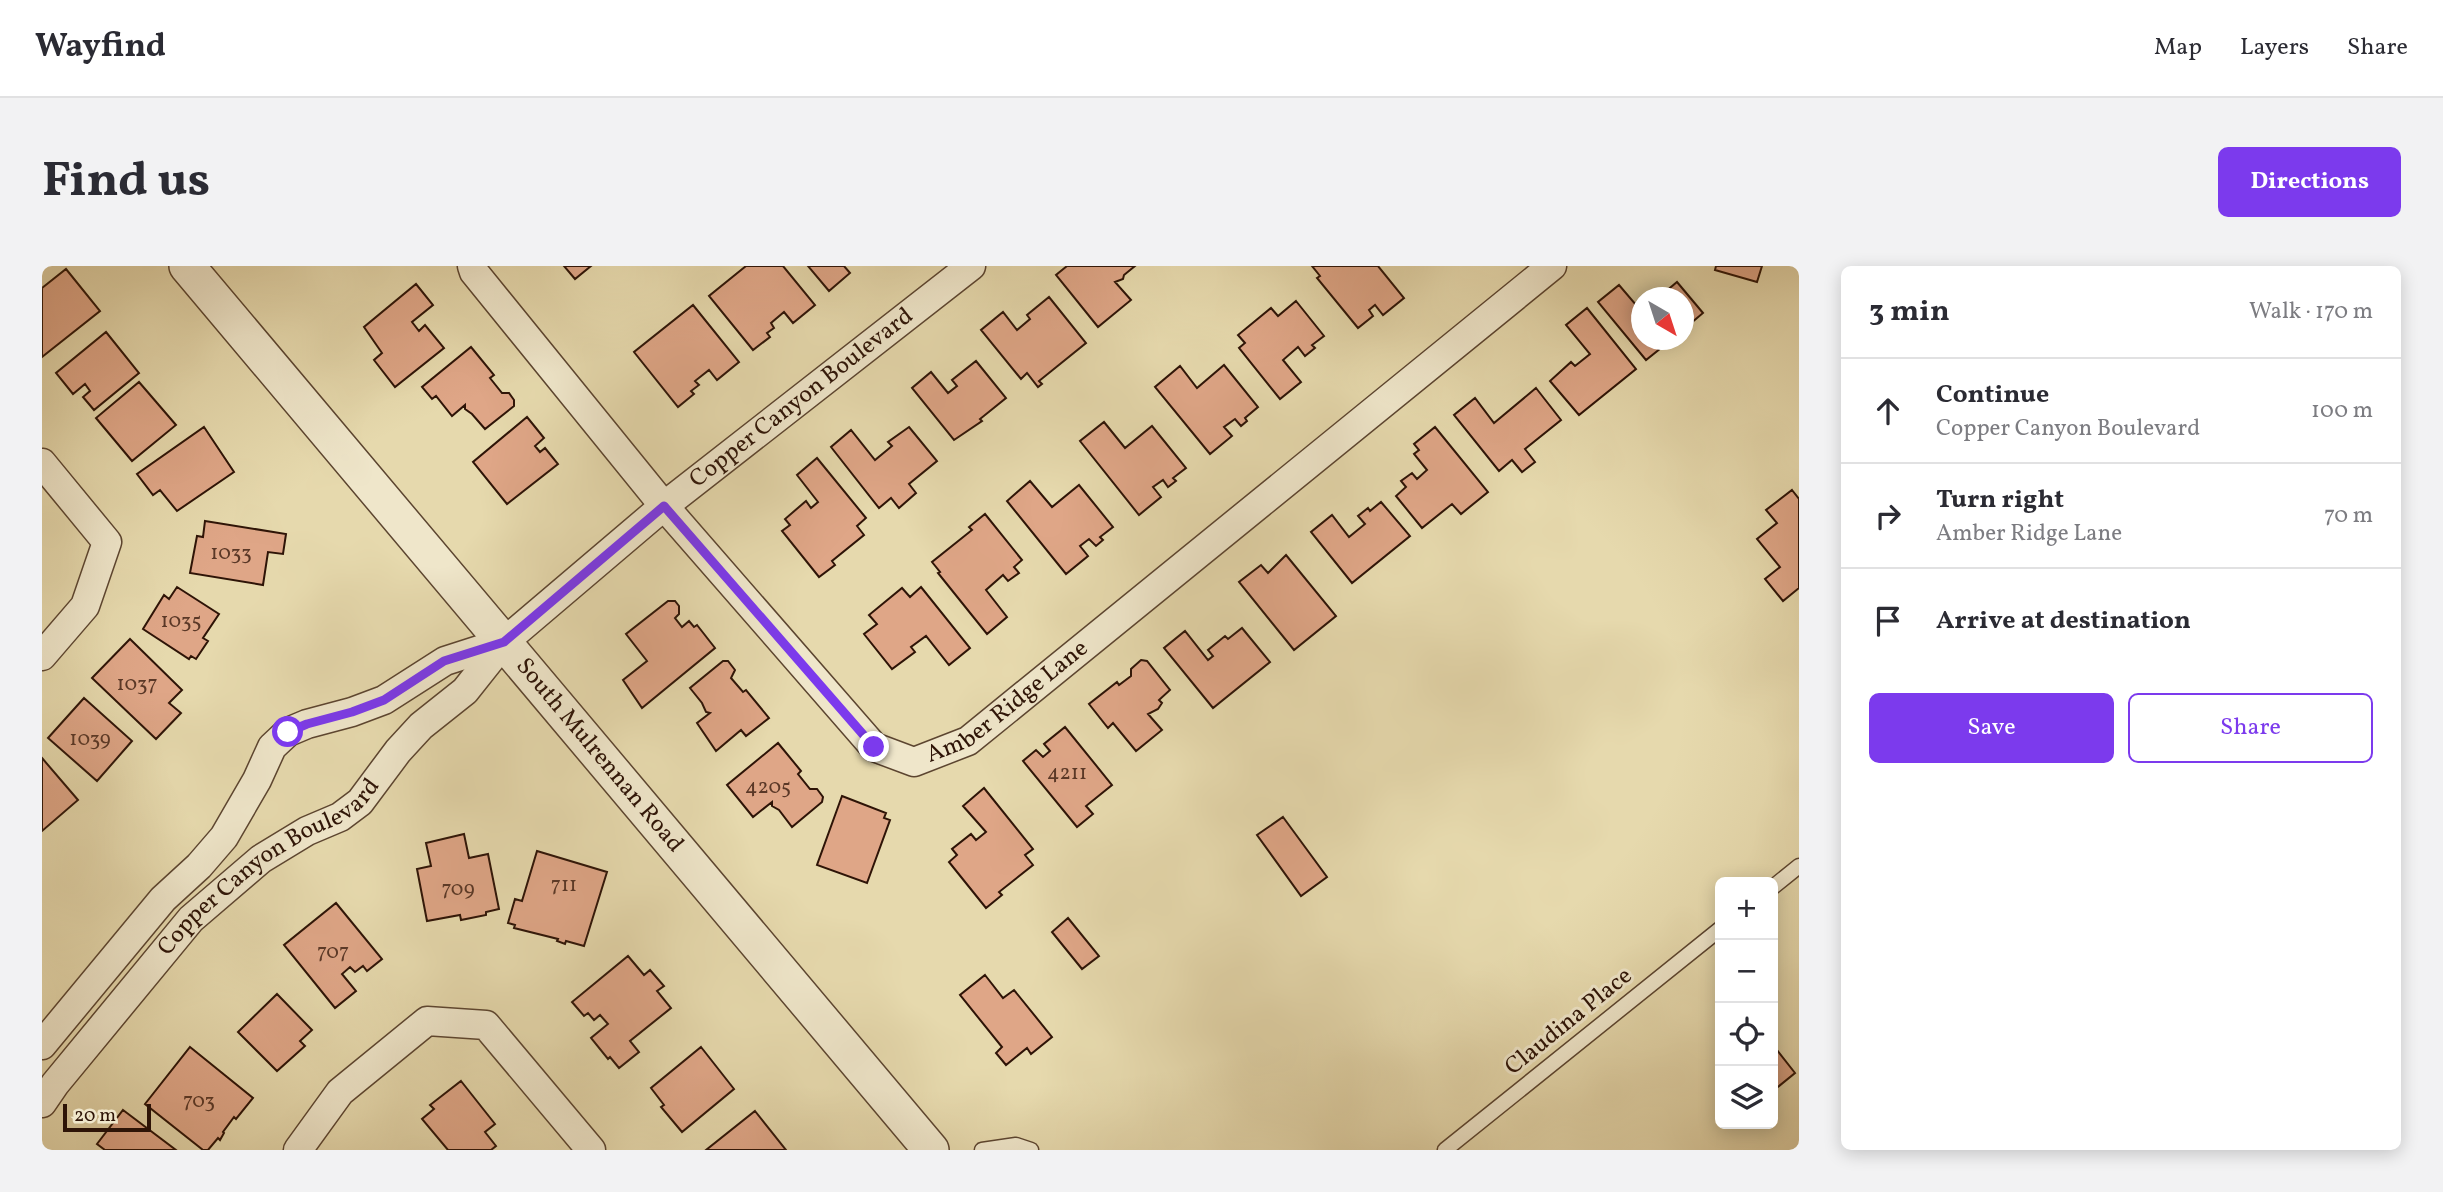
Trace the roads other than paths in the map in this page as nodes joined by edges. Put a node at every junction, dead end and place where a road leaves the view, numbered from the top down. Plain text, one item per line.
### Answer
1 (187, 266) edge
2 (472, 266) edge
3 (971, 266) edge
4 (1552, 266) edge
5 (42, 463) edge
6 (664, 506) junction
7 (504, 642) junction
8 (42, 656) edge
9 (1799, 866) edge
10 (1778, 883) edge
11 (1715, 933) edge
12 (42, 1045) edge
13 (42, 1103) edge
14 (298, 1150) edge
15 (591, 1150) edge
16 (932, 1150) edge
17 (982, 1150) edge
18 (1031, 1150) edge
19 (1446, 1150) edge

1 - 7 street, South Mulrennan Road
2 - 6 street, Amber Ridge Lane
3 - 6 street, Copper Canyon Boulevard
4 - 6 street, Amber Ridge Lane
5 - 8 street
6 - 7 street, Copper Canyon Boulevard
7 - 12 street, Copper Canyon Boulevard
7 - 13 street, Copper Canyon Boulevard
7 - 16 street, South Mulrennan Road
9 - 10 lane
11 - 19 lane, Claudina Place
14 - 15 street
17 - 18 lane

